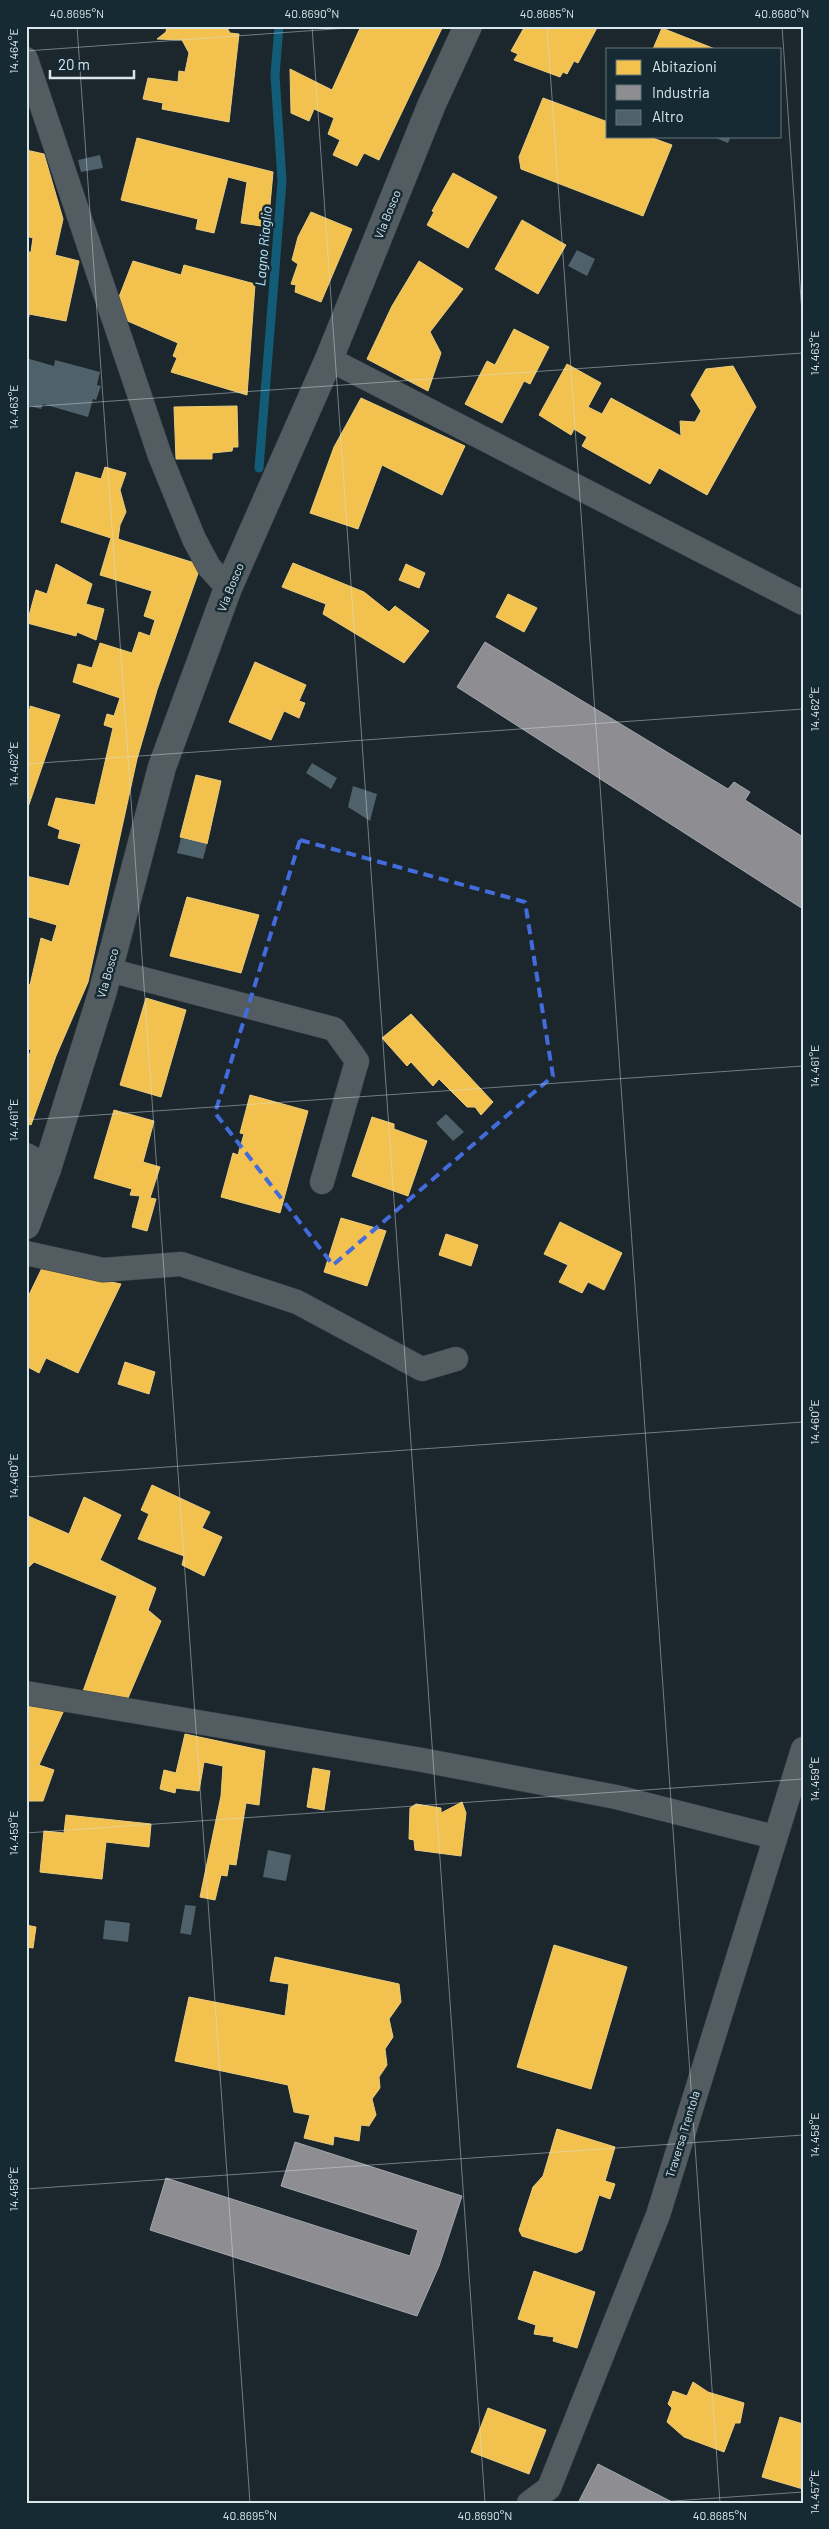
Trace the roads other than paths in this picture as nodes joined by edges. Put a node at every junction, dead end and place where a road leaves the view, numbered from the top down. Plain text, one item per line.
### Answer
1 (468, 26) edge
2 (26, 59) edge
3 (329, 358) junction
4 (228, 588) junction
5 (803, 603) edge
6 (108, 970) junction
7 (37, 1163) edge
8 (322, 1182) dead end
9 (26, 1225) edge
10 (26, 1253) edge
11 (456, 1359) dead end
12 (26, 1693) edge
13 (803, 1749) edge
14 (774, 1837) junction
15 (529, 2503) edge

1 - 3 main road, Via Bosco
2 - 4 street
3 - 4 main road, Via Bosco
3 - 5 street
4 - 6 main road, Via Bosco
6 - 7 main road, Via Bosco
6 - 8 street
7 - 9 main road, Via Bosco
10 - 11 street
12 - 14 street
13 - 14 street, Traversa Trentola
14 - 15 street, Traversa Trentola

